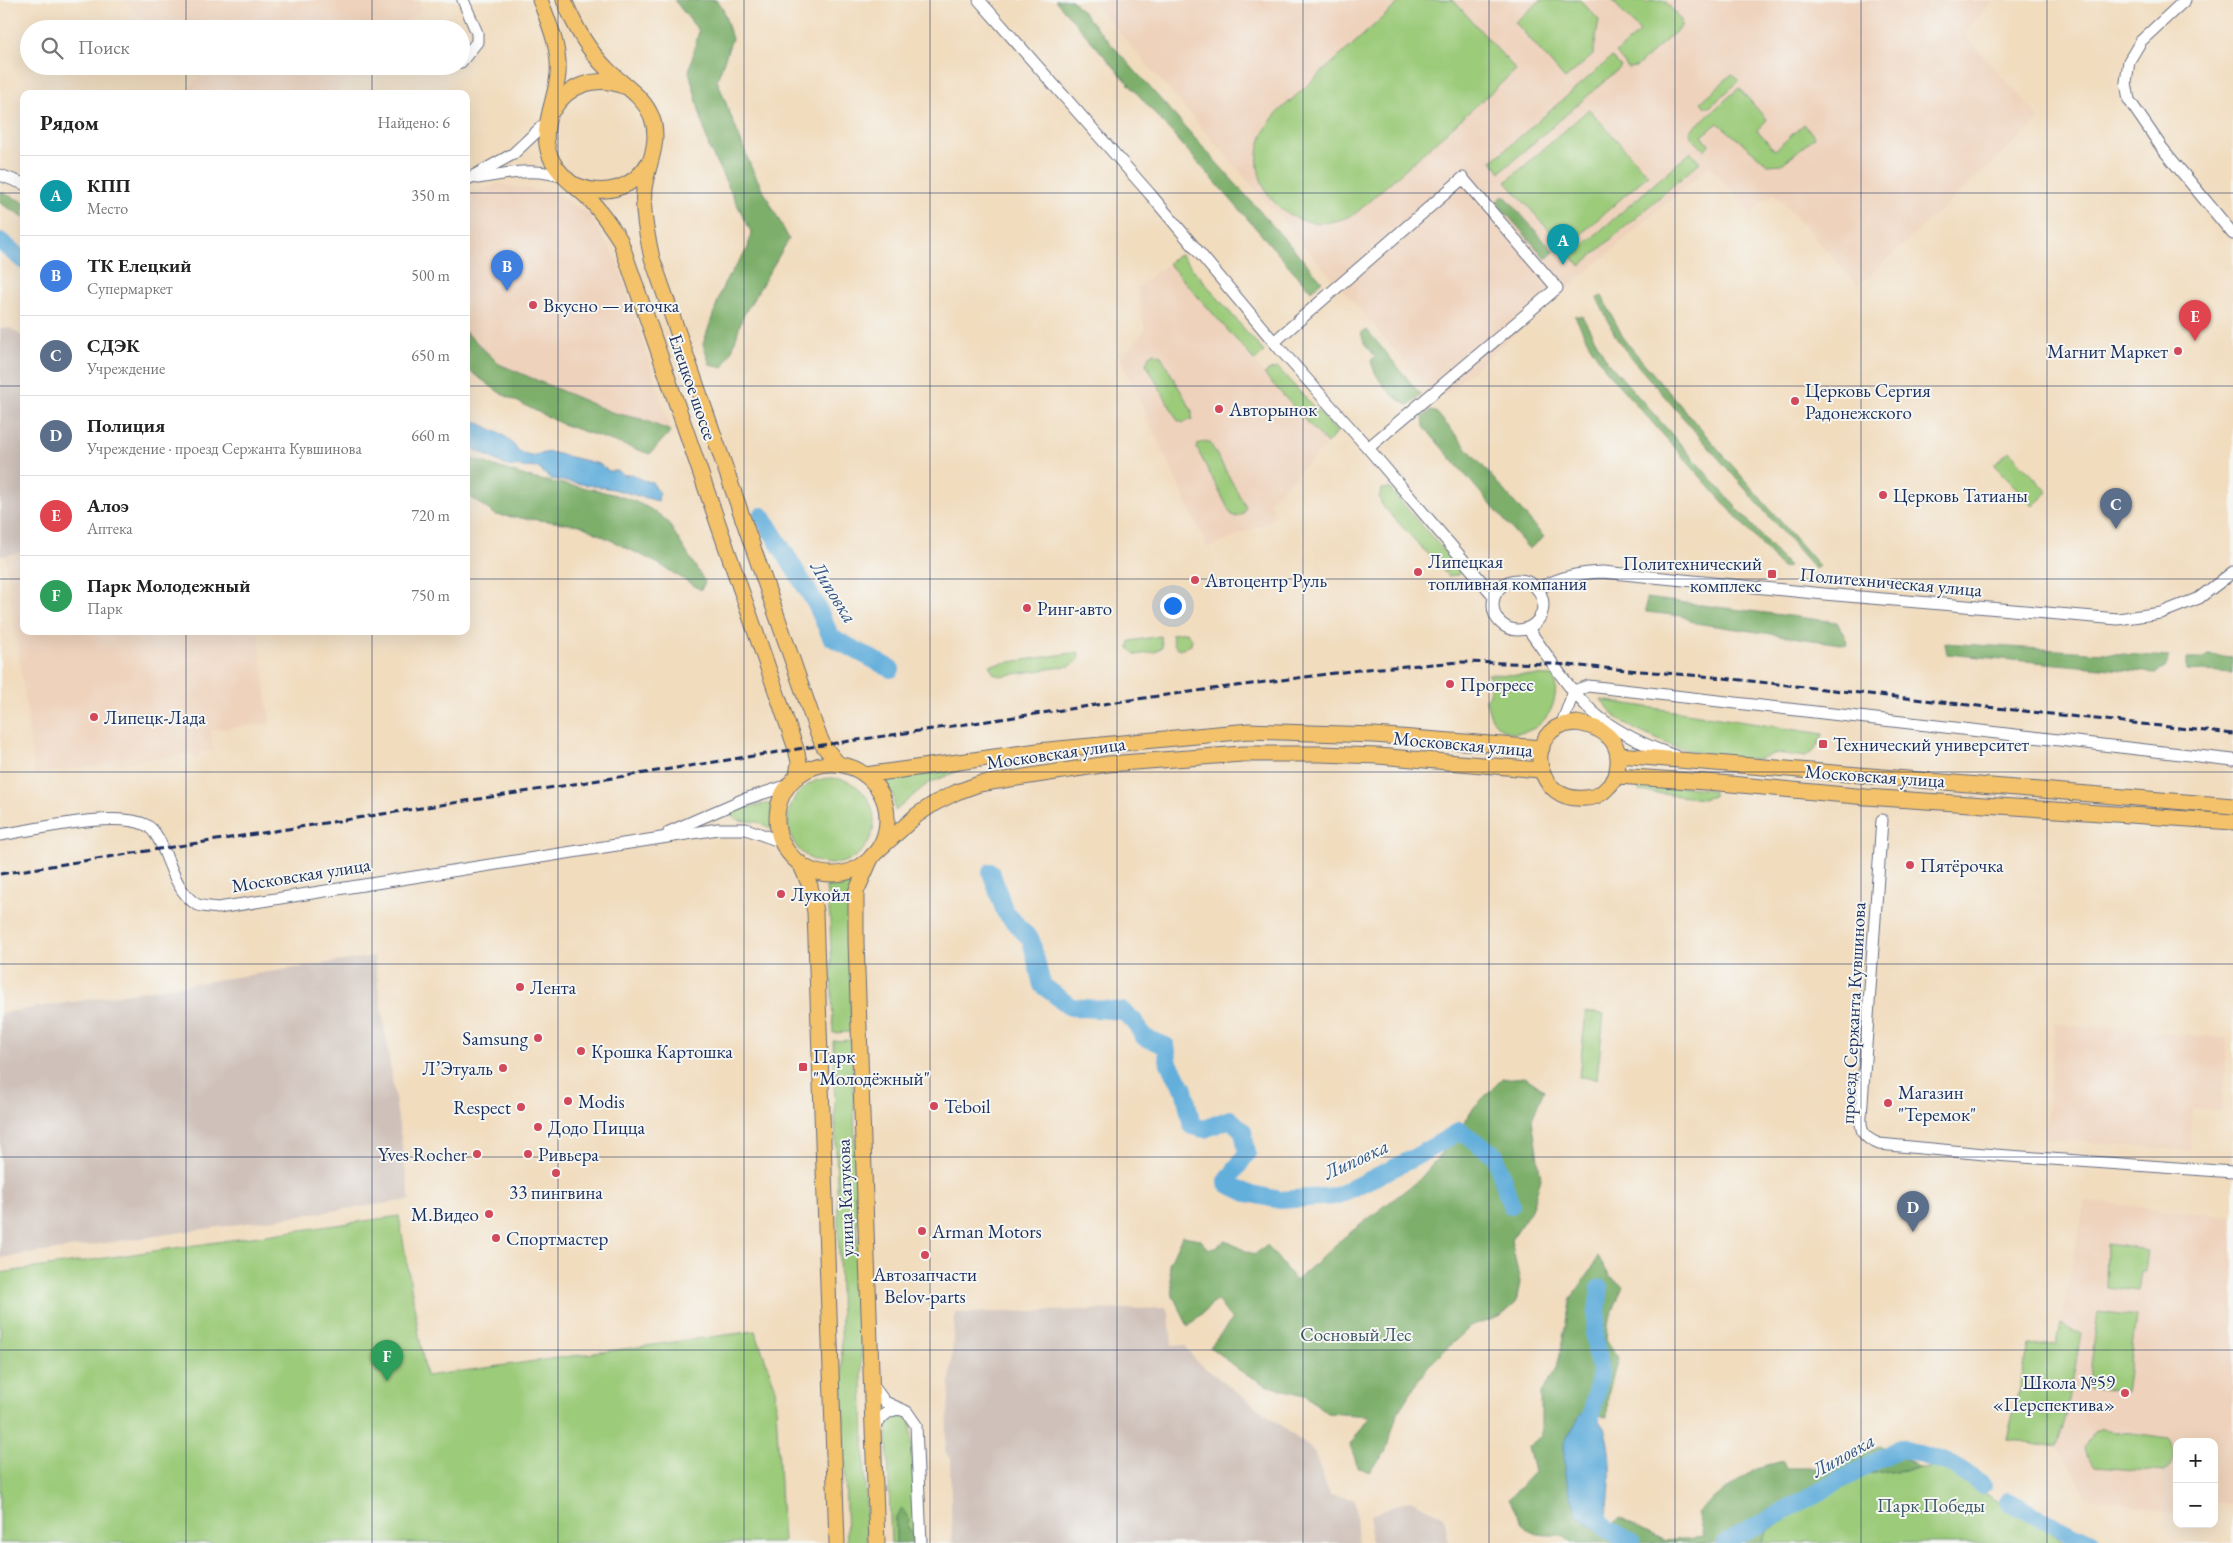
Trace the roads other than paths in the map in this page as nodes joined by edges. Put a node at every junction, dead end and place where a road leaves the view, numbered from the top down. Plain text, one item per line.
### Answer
1 (463, 0) edge
2 (540, 0) edge
3 (564, 0) edge
4 (979, 0) edge
5 (2185, 0) edge
6 (470, 51) edge
7 (633, 92) junction
8 (548, 120) junction
9 (652, 156) junction
10 (0, 175) edge
11 (470, 178) edge
12 (470, 179) edge
13 (570, 181) junction
14 (20, 182) edge
15 (2233, 234) edge
16 (1274, 342) junction
17 (1368, 448) junction
18 (2233, 572) edge
19 (1538, 589) junction
20 (1494, 596) junction
21 (1528, 629) junction
22 (1574, 691) junction
23 (1599, 717) junction
24 (1561, 726) junction
25 (1610, 737) junction
26 (1542, 748) junction
27 (1619, 755) junction
28 (2233, 760) edge
29 (1693, 762) junction
30 (838, 764) junction
31 (1540, 770) junction
32 (865, 775) junction
33 (1617, 776) junction
34 (792, 781) junction
35 (2233, 806) edge
36 (1882, 820) dead end
37 (2233, 822) edge
38 (0, 835) edge
39 (654, 838) junction
40 (782, 842) junction
41 (872, 856) junction
42 (800, 863) junction
43 (2233, 1172) edge
44 (871, 1383) junction
45 (907, 1412) junction
46 (873, 1432) junction
47 (837, 1543) edge
48 (877, 1543) edge
49 (921, 1543) edge

1 - 6 street
2 - 8 main road, Елецкое шоссе
3 - 7 main road, Елецкое шоссе
4 - 16 street
5 - 15 street
7 - 8 main road
7 - 9 main road, Елецкое шоссе
8 - 11 street
8 - 13 main road, Елецкое шоссе
9 - 13 main road
9 - 30 main road, Елецкое шоссе
10 - 14 street
12 - 13 street
13 - 34 main road, Елецкое шоссе
16 - 17 street
16 - 17 street
17 - 20 street
18 - 19 street, Политехническая улица
19 - 20 street
19 - 21 street
20 - 21 street
21 - 22 street
22 - 23 street
22 - 24 street
22 - 28 street
23 - 25 street
23 - 29 street
24 - 25 main road
24 - 26 main road, Московская улица
25 - 27 main road
26 - 31 main road
26 - 32 main road, Московская улица
27 - 29 main road, Московская улица
27 - 33 main road
29 - 35 main road, Московская улица
30 - 32 main road
30 - 34 main road
31 - 33 main road, Московская улица
31 - 41 main road, Московская улица
32 - 41 main road
33 - 37 main road, Московская улица
34 - 39 street, Московская улица
34 - 40 main road
36 - 43 street, проезд Сержанта Кувшинова
38 - 39 street, Московская улица
39 - 40 street, Московская улица
40 - 42 main road
41 - 42 main road
41 - 44 main road, улица Катукова
42 - 47 main road, улица Катукова
44 - 45 street
44 - 46 main road, улица Катукова
45 - 46 street
45 - 49 street
46 - 48 main road, улица Катукова

